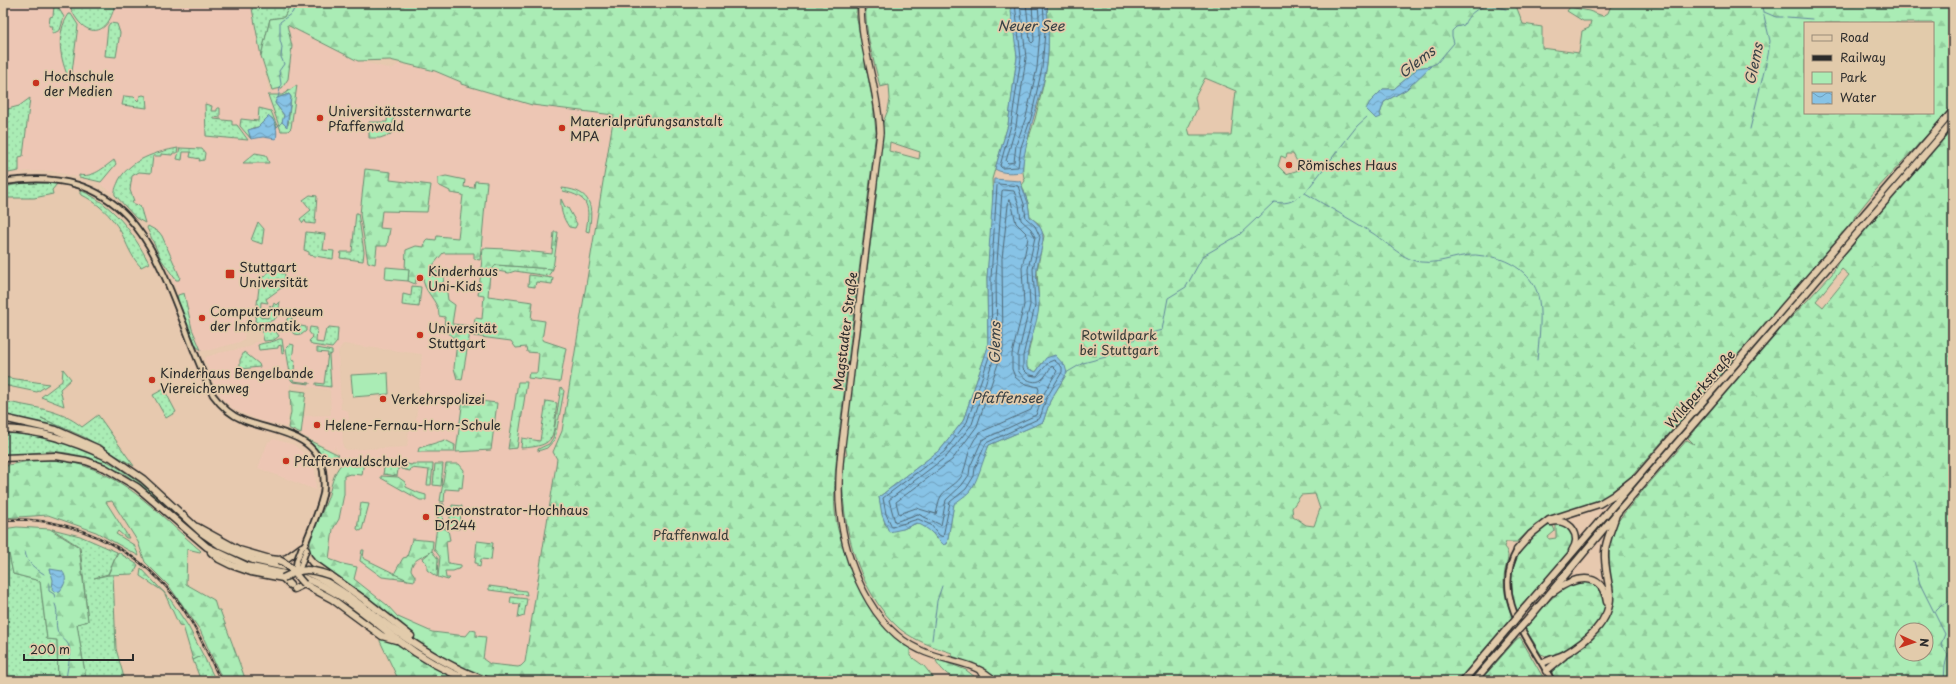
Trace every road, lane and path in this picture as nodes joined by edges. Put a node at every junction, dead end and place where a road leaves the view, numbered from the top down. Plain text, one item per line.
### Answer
1 (861, 3) edge
2 (1953, 111) edge
3 (1953, 122) edge
4 (3, 182) edge
5 (1850, 237) junction
6 (1840, 249) junction
7 (3, 418) edge
8 (3, 429) edge
9 (19, 457) junction
10 (3, 458) edge
11 (3, 462) edge
12 (1643, 472) junction
13 (1617, 513) junction
14 (1545, 523) junction
15 (193, 525) junction
16 (207, 547) junction
17 (304, 547) junction
18 (1517, 550) joint
19 (279, 560) junction
20 (263, 563) junction
21 (285, 567) dead end
22 (1558, 571) junction
23 (295, 572) junction
24 (329, 575) junction
25 (284, 576) junction
26 (304, 578) junction
27 (1548, 596) junction
28 (1608, 608) junction
29 (418, 645) junction
30 (1565, 655) junction
31 (1543, 663) junction
32 (978, 670) junction
33 (1546, 670) junction
34 (471, 681) edge
35 (488, 681) edge
36 (723, 681) edge
37 (773, 681) edge
38 (987, 681) edge
39 (995, 681) edge
40 (1463, 681) edge
41 (1474, 681) edge
42 (1552, 681) edge

1 - 32 main road, Magstadter Straße
2 - 5 highway, Wildparkstraße
3 - 5 highway, Wildparkstraße
4 - 17 street
5 - 6 highway, Wildparkstraße
6 - 12 highway, Wildparkstraße
6 - 13 highway, Wildparkstraße
7 - 15 highway
8 - 20 highway
9 - 10 highway
9 - 11 highway
9 - 16 highway
12 - 14 highway
12 - 22 highway, Wildparkstraße
13 - 27 highway, Wildparkstraße
13 - 28 highway
14 - 18 highway
14 - 22 highway
15 - 19 highway
15 - 20 highway
16 - 25 highway
16 - 25 highway
17 - 19 highway
17 - 23 street, bridge
17 - 24 highway
18 - 31 street
19 - 23 highway, bridge
20 - 21 highway
22 - 40 highway, Wildparkstraße, bridge
23 - 24 highway, bridge
23 - 25 highway, bridge
23 - 26 highway, bridge
24 - 29 highway
25 - 26 highway
26 - 29 highway
26 - 34 highway
27 - 28 highway
27 - 41 highway, Wildparkstraße, bridge
28 - 30 highway
29 - 35 highway
30 - 31 highway
30 - 33 highway
31 - 33 street
32 - 38 main road
32 - 39 main road, Magstadter Straße
33 - 42 street
36 - 37 highway

